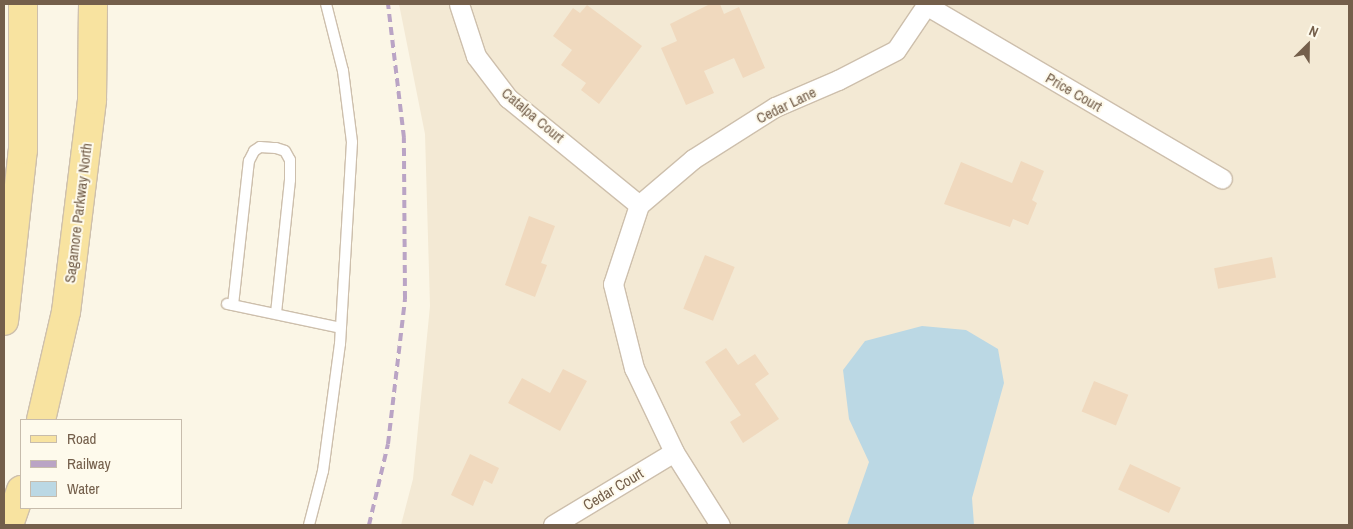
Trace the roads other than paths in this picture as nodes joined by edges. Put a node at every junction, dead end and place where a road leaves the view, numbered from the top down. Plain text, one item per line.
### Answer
1 (23, 4) edge
2 (93, 4) edge
3 (326, 4) edge
4 (459, 4) edge
5 (927, 4) edge
6 (1222, 179) dead end
7 (639, 204) junction
8 (276, 313) junction
9 (4, 321) edge
10 (341, 328) junction
11 (41, 419) edge
12 (674, 452) junction
13 (20, 493) edge
14 (9, 525) edge
15 (309, 525) edge
16 (553, 525) edge
17 (720, 525) edge

1 - 9 main road
2 - 11 main road, Sagamore Parkway North
3 - 10 lane
4 - 7 street, Catalpa Court
5 - 6 street, Price Court
5 - 7 street, Cedar Lane
7 - 12 street
8 - 8 lane
8 - 10 lane
10 - 15 lane
12 - 16 street, Cedar Court
12 - 17 street
13 - 14 main road

